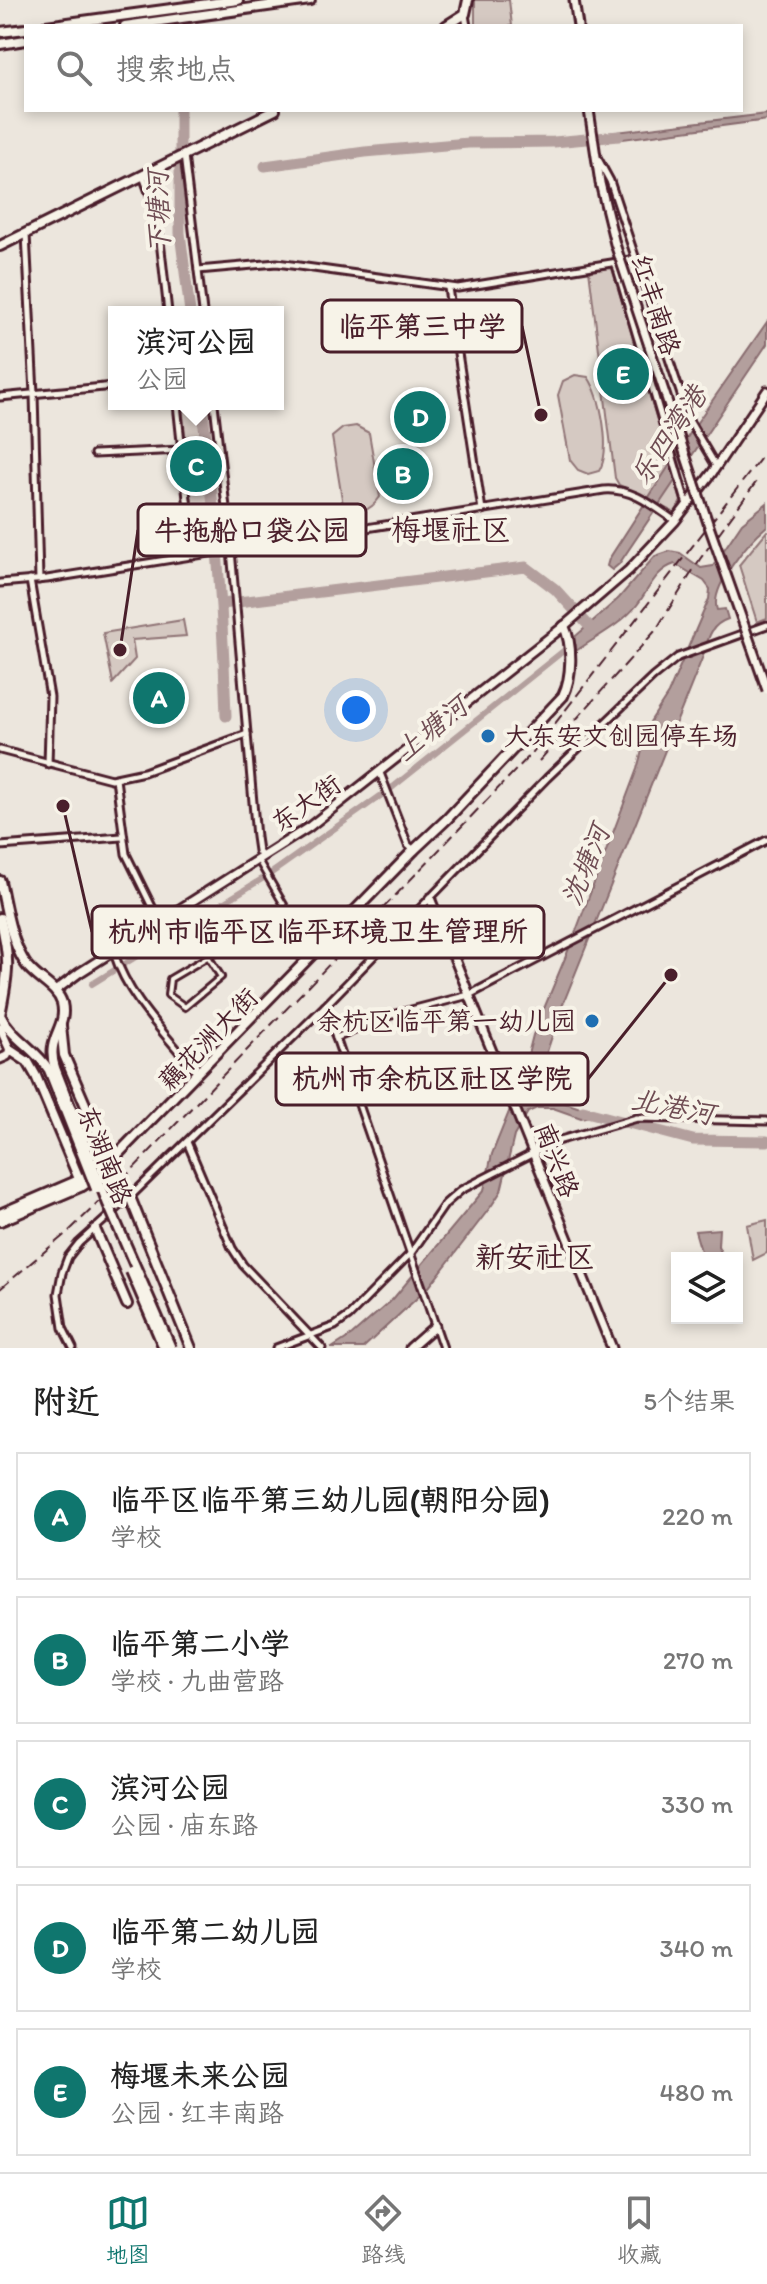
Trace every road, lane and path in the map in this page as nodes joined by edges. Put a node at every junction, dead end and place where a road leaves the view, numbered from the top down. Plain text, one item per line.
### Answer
1 (238, 0) edge
2 (310, 0) edge
3 (468, 0) edge
4 (574, 0) edge
5 (178, 4) edge
6 (465, 14) junction
7 (61, 24) edge
8 (139, 24) edge
9 (449, 24) edge
10 (467, 24) edge
11 (578, 24) edge
12 (24, 29) edge
13 (0, 32) edge
14 (24, 40) edge
15 (0, 44) edge
16 (271, 112) edge
17 (590, 113) edge
18 (184, 154) junction
19 (595, 154) junction
20 (142, 175) junction
21 (26, 233) junction
22 (0, 246) edge
23 (636, 259) junction
24 (615, 262) junction
25 (198, 270) junction
26 (448, 288) junction
27 (167, 306) edge
28 (202, 306) edge
29 (108, 387) edge
30 (767, 391) edge
31 (34, 394) junction
32 (0, 397) edge
33 (178, 410) edge
34 (215, 410) edge
35 (182, 450) junction
36 (94, 454) dead end
37 (716, 466) junction
38 (687, 505) junction
39 (482, 510) junction
40 (675, 521) junction
41 (231, 550) junction
42 (195, 556) junction
43 (30, 580) junction
44 (39, 580) junction
45 (0, 583) edge
46 (767, 625) edge
47 (566, 628) junction
48 (767, 690) edge
49 (247, 734) junction
50 (0, 750) edge
51 (48, 764) junction
52 (380, 773) junction
53 (116, 779) junction
54 (122, 837) junction
55 (767, 840) edge
56 (0, 846) edge
57 (416, 850) junction
58 (260, 860) junction
59 (0, 881) edge
60 (430, 898) junction
61 (0, 918) edge
62 (160, 923) junction
63 (114, 953) junction
64 (209, 958) junction
65 (55, 991) junction
66 (469, 995) junction
67 (325, 1006) junction
68 (2, 1026) edge
69 (61, 1026) junction
70 (336, 1038) junction
71 (5, 1055) edge
72 (52, 1069) junction
73 (197, 1073) junction
74 (767, 1121) edge
75 (187, 1142) junction
76 (532, 1155) junction
77 (111, 1164) junction
78 (81, 1183) junction
79 (130, 1197) junction
80 (0, 1214) edge
81 (0, 1221) edge
82 (95, 1229) junction
83 (411, 1253) junction
84 (127, 1304) dead end
85 (435, 1326) junction
86 (311, 1335) junction
87 (73, 1348) edge
88 (164, 1348) edge
89 (171, 1348) edge
90 (191, 1348) edge
91 (276, 1348) edge
92 (322, 1348) edge
93 (410, 1348) edge
94 (443, 1348) edge
95 (612, 1348) edge

1 - 5 main road
2 - 8 main road
3 - 6 main road
4 - 11 street
5 - 7 main road
6 - 9 main road
6 - 10 street
12 - 13 main road
14 - 15 main road
16 - 18 main road
17 - 19 street, 红丰南路
18 - 20 main road
18 - 25 street
19 - 23 street
19 - 48 street, 红丰南路, bridge
20 - 21 main road
20 - 27 street
21 - 22 main road
21 - 31 street
23 - 24 street
23 - 37 street
24 - 26 street
24 - 38 street
25 - 26 street
25 - 28 street
26 - 39 street
29 - 31 street
30 - 37 street, 东大街
31 - 32 street
31 - 44 street
33 - 35 street
34 - 41 street
35 - 36 street
35 - 42 street
37 - 38 street, 东大街
38 - 40 street, 东大街
39 - 40 street
39 - 41 street
40 - 47 street, 东大街
41 - 42 street
41 - 49 street
42 - 44 street
43 - 44 street
43 - 45 street
43 - 51 street
46 - 60 street
47 - 52 street, 东大街
47 - 57 main road, 藕花洲大街
49 - 53 street
49 - 58 street
50 - 51 street
51 - 53 street
52 - 57 street
52 - 58 street, 东大街
53 - 54 street
54 - 56 street
54 - 62 street
55 - 66 street
57 - 73 main road, 藕花洲大街
57 - 77 main road, 藕花洲大街
58 - 62 street, 东大街
58 - 64 street
59 - 65 main road
60 - 66 street, 南兴路
60 - 67 street
61 - 68 main road
62 - 63 street, 东大街
63 - 65 street, 东大街
63 - 73 street
64 - 64 street
65 - 69 main road
66 - 70 street
66 - 76 street, 南兴路
67 - 70 street
67 - 75 street
68 - 71 street
68 - 72 main road, 东湖南路
69 - 72 main road, 东湖南路
69 - 77 main road
70 - 83 street
71 - 78 main road
72 - 88 main road, 东湖南路, bridge
72 - 89 main road, 东湖南路, bridge
73 - 77 main road, 藕花洲大街
74 - 76 street
75 - 79 street
75 - 86 street
76 - 83 street
76 - 95 street, 南兴路
77 - 78 main road, 藕花洲大街
78 - 80 main road, 藕花洲大街
78 - 81 main road, 藕花洲大街
79 - 82 street
79 - 90 main road
82 - 84 main road
82 - 87 street
83 - 85 street
83 - 86 street
85 - 93 street
85 - 94 street
86 - 91 street
86 - 92 street

